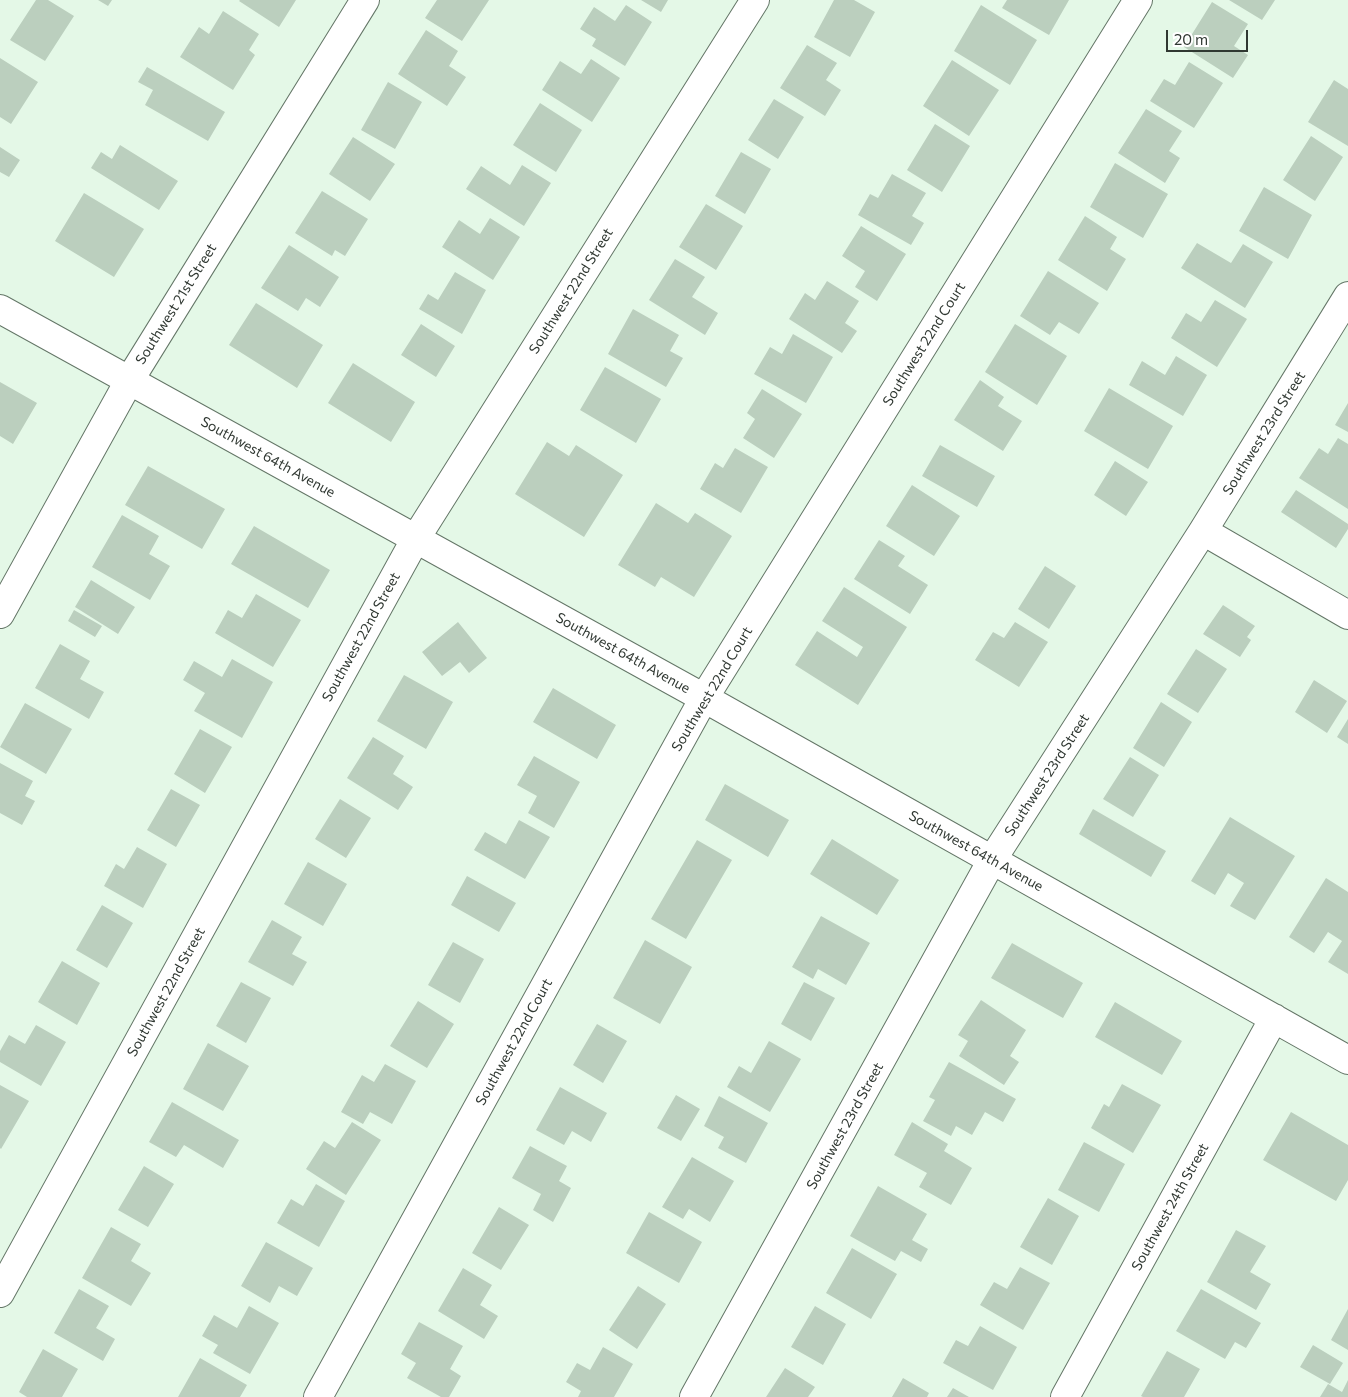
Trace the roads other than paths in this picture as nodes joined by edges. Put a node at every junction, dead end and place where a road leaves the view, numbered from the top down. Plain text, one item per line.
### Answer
1 (365, 0) edge
2 (755, 0) edge
3 (1138, 0) edge
4 (1348, 296) edge
5 (0, 308) edge
6 (129, 380) junction
7 (1203, 531) junction
8 (416, 538) junction
9 (0, 614) edge
10 (1348, 615) edge
11 (704, 698) junction
12 (992, 860) junction
13 (1274, 1018) junction
14 (1348, 1060) edge
15 (0, 1293) edge
16 (318, 1397) edge
17 (694, 1397) edge
18 (1065, 1397) edge

1 - 6 street, Southwest 21st Street
2 - 8 street, Southwest 22nd Street
3 - 11 street, Southwest 22nd Court
4 - 7 street, Southwest 23rd Street
5 - 6 street, Southwest 64th Avenue
6 - 8 street, Southwest 64th Avenue
6 - 9 street, Southwest 21st Street
7 - 10 street
7 - 12 street, Southwest 23rd Street
8 - 11 street, Southwest 64th Avenue
8 - 15 street, Southwest 22nd Street
11 - 12 street, Southwest 64th Avenue
11 - 16 street, Southwest 22nd Court
12 - 13 street, Southwest 64th Avenue
12 - 17 street, Southwest 23rd Street
13 - 14 street, Southwest 64th Avenue
13 - 18 street, Southwest 24th Street

